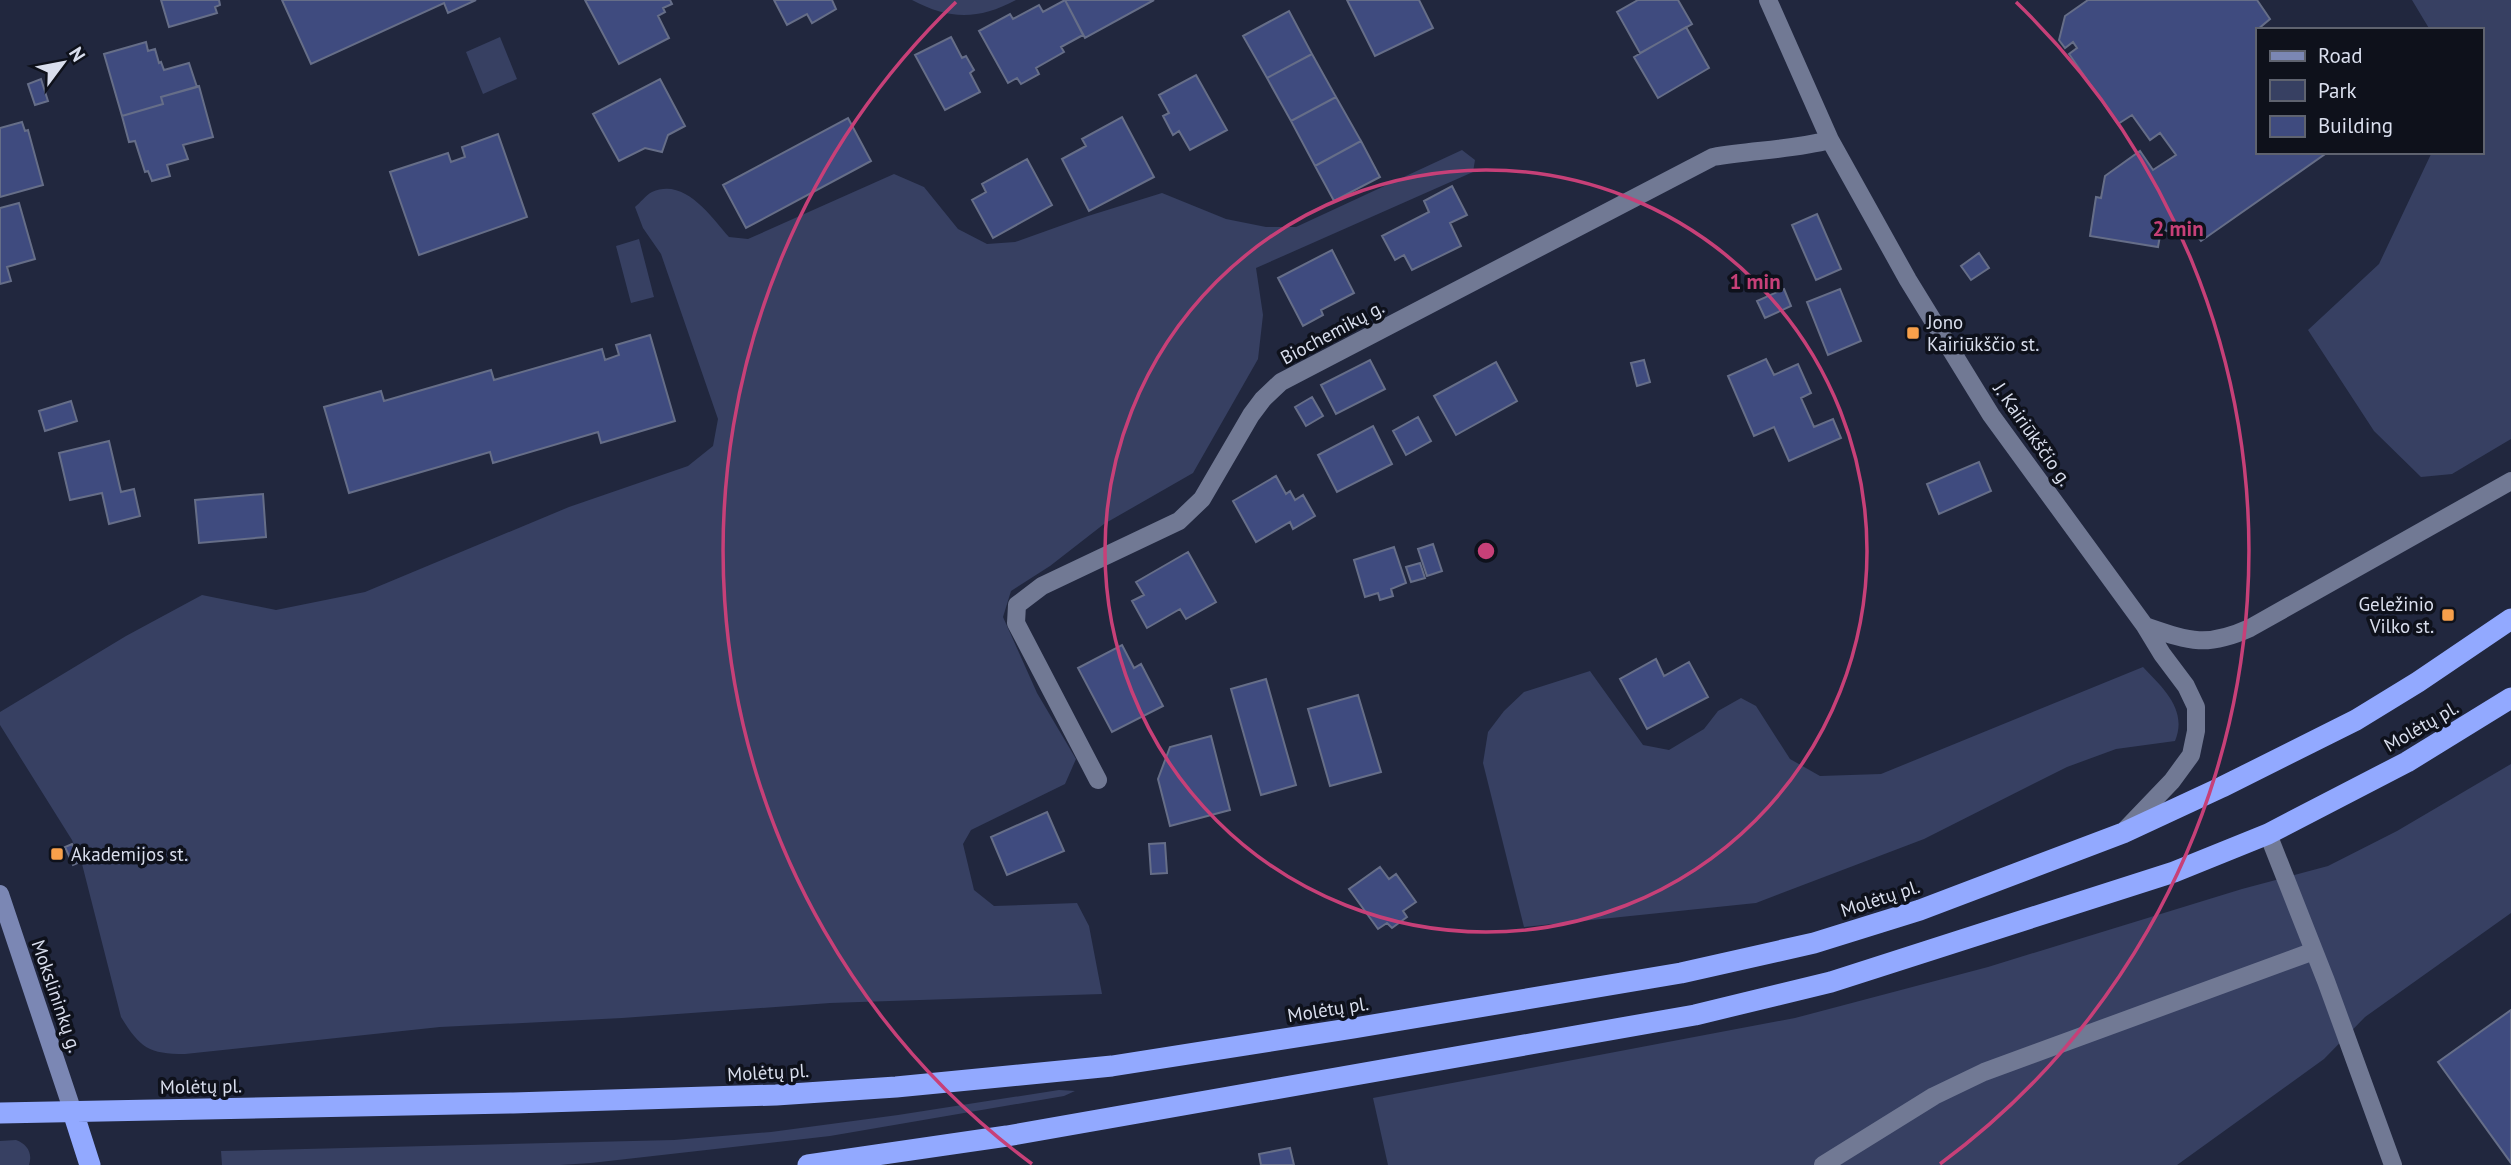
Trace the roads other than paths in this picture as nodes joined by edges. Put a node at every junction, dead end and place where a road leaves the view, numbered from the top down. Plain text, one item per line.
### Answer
1 (1768, 0) edge
2 (1829, 139) junction
3 (2511, 481) edge
4 (2511, 619) edge
5 (2145, 626) junction
6 (2511, 698) edge
7 (1098, 780) dead end
8 (2123, 832) junction
9 (2268, 834) junction
10 (0, 894) edge
11 (2314, 951) junction
12 (74, 1112) junction
13 (0, 1113) edge
14 (90, 1165) edge
15 (808, 1165) edge
16 (1823, 1165) edge
17 (2393, 1165) edge

1 - 2 street, J. Kairiūkščio g.
2 - 5 street, J. Kairiūkščio g.
2 - 7 street, Biochemikų g.
3 - 5 street
4 - 8 highway, Molėtų pl.
5 - 8 street, J. Kairiūkščio g.
6 - 9 highway, Molėtų pl.
8 - 12 highway, Molėtų pl.
9 - 11 street
9 - 15 highway, Molėtų pl.
10 - 12 street, Mokslininkų g.
11 - 16 street
11 - 17 street
12 - 13 highway, Molėtų pl.
12 - 14 highway

